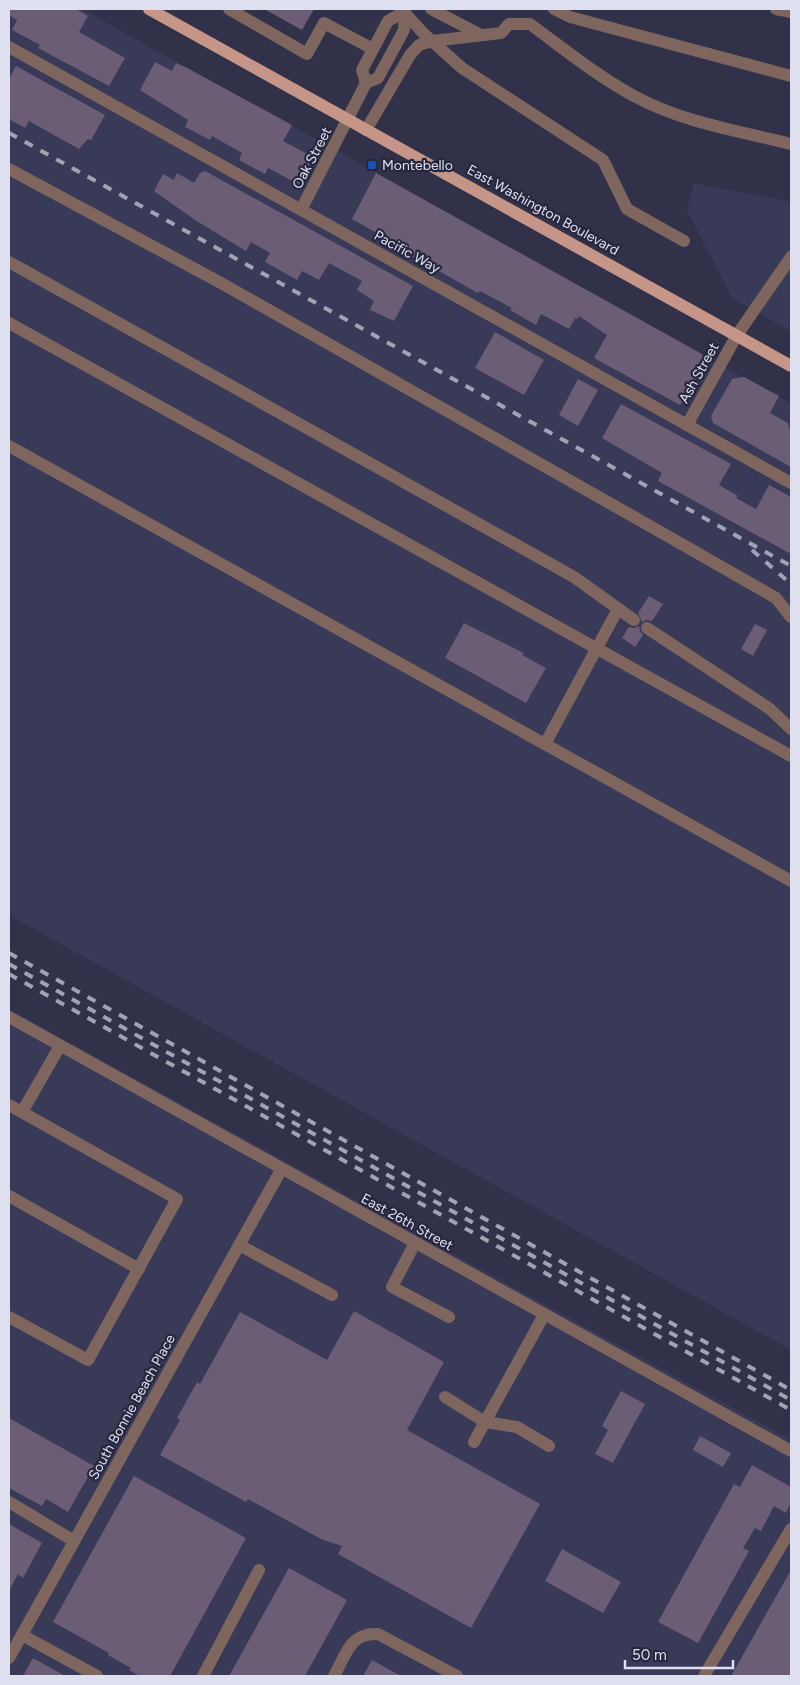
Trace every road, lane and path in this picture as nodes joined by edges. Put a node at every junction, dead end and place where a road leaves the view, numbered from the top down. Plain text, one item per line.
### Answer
1 (149, 9) edge
2 (229, 9) edge
3 (431, 9) edge
4 (554, 9) edge
5 (776, 9) edge
6 (404, 10) edge
7 (791, 12) edge
8 (481, 35) junction
9 (432, 41) junction
10 (9, 47) edge
11 (373, 48) junction
12 (791, 76) edge
13 (366, 83) junction
14 (349, 120) junction
15 (366, 130) junction
16 (791, 144) edge
17 (9, 170) edge
18 (301, 210) junction
19 (684, 241) dead end
20 (791, 257) edge
21 (9, 262) edge
22 (9, 323) edge
23 (737, 335) junction
24 (791, 366) edge
25 (687, 425) junction
26 (9, 446) edge
27 (791, 483) edge
28 (618, 609) junction
29 (791, 617) edge
30 (634, 620) dead end
31 (648, 628) dead end
32 (597, 649) junction
33 (791, 729) edge
34 (545, 744) junction
35 (791, 756) edge
36 (791, 881) edge
37 (9, 1017) edge
38 (60, 1046) junction
39 (9, 1105) edge
40 (22, 1112) junction
41 (281, 1170) junction
42 (9, 1196) edge
43 (415, 1243) junction
44 (239, 1245) junction
45 (139, 1269) junction
46 (332, 1295) dead end
47 (544, 1314) junction
48 (9, 1317) edge
49 (449, 1317) dead end
50 (445, 1397) dead end
51 (486, 1422) junction
52 (474, 1442) dead end
53 (549, 1446) dead end
54 (791, 1451) edge
55 (9, 1502) edge
56 (791, 1529) edge
57 (74, 1541) junction
58 (258, 1570) dead end
59 (22, 1635) junction
60 (9, 1658) edge
61 (97, 1676) edge
62 (203, 1676) edge
63 (334, 1676) edge
64 (457, 1676) edge
65 (704, 1676) edge

1 - 14 main road, East Washington Boulevard
2 - 11 street
3 - 8 street
4 - 12 street
5 - 7 street
6 - 9 street
6 - 11 street
6 - 13 street
8 - 9 street
8 - 16 street
9 - 15 street
9 - 19 street
10 - 18 street, Pacific Way
11 - 13 street
13 - 14 street, Oak Street
14 - 15 main road, East Washington Boulevard
14 - 18 street, Oak Street
15 - 23 main road, East Washington Boulevard
17 - 29 street
18 - 25 street, Pacific Way
20 - 23 street, Ash Street
21 - 28 street
22 - 32 street
23 - 24 main road, East Washington Boulevard
23 - 25 street, Ash Street
25 - 27 street, Pacific Way
26 - 34 street
28 - 30 street
28 - 32 street
31 - 33 street
32 - 34 street
32 - 35 street
34 - 36 street
37 - 38 street, East 26th Street
38 - 40 street
38 - 41 street, East 26th Street
39 - 40 street
40 - 45 street
41 - 43 street, East 26th Street
41 - 44 street, South Bonnie Beach Place
42 - 45 street
43 - 47 street, East 26th Street
43 - 49 street
44 - 46 street
44 - 57 street, South Bonnie Beach Place
45 - 48 street
47 - 51 street
47 - 54 street, East 26th Street
50 - 51 street
51 - 52 street
51 - 53 street
55 - 57 street
56 - 65 street
57 - 59 street, South Bonnie Beach Place
58 - 62 street
59 - 60 street, South Bonnie Beach Place
59 - 61 street
63 - 64 street

